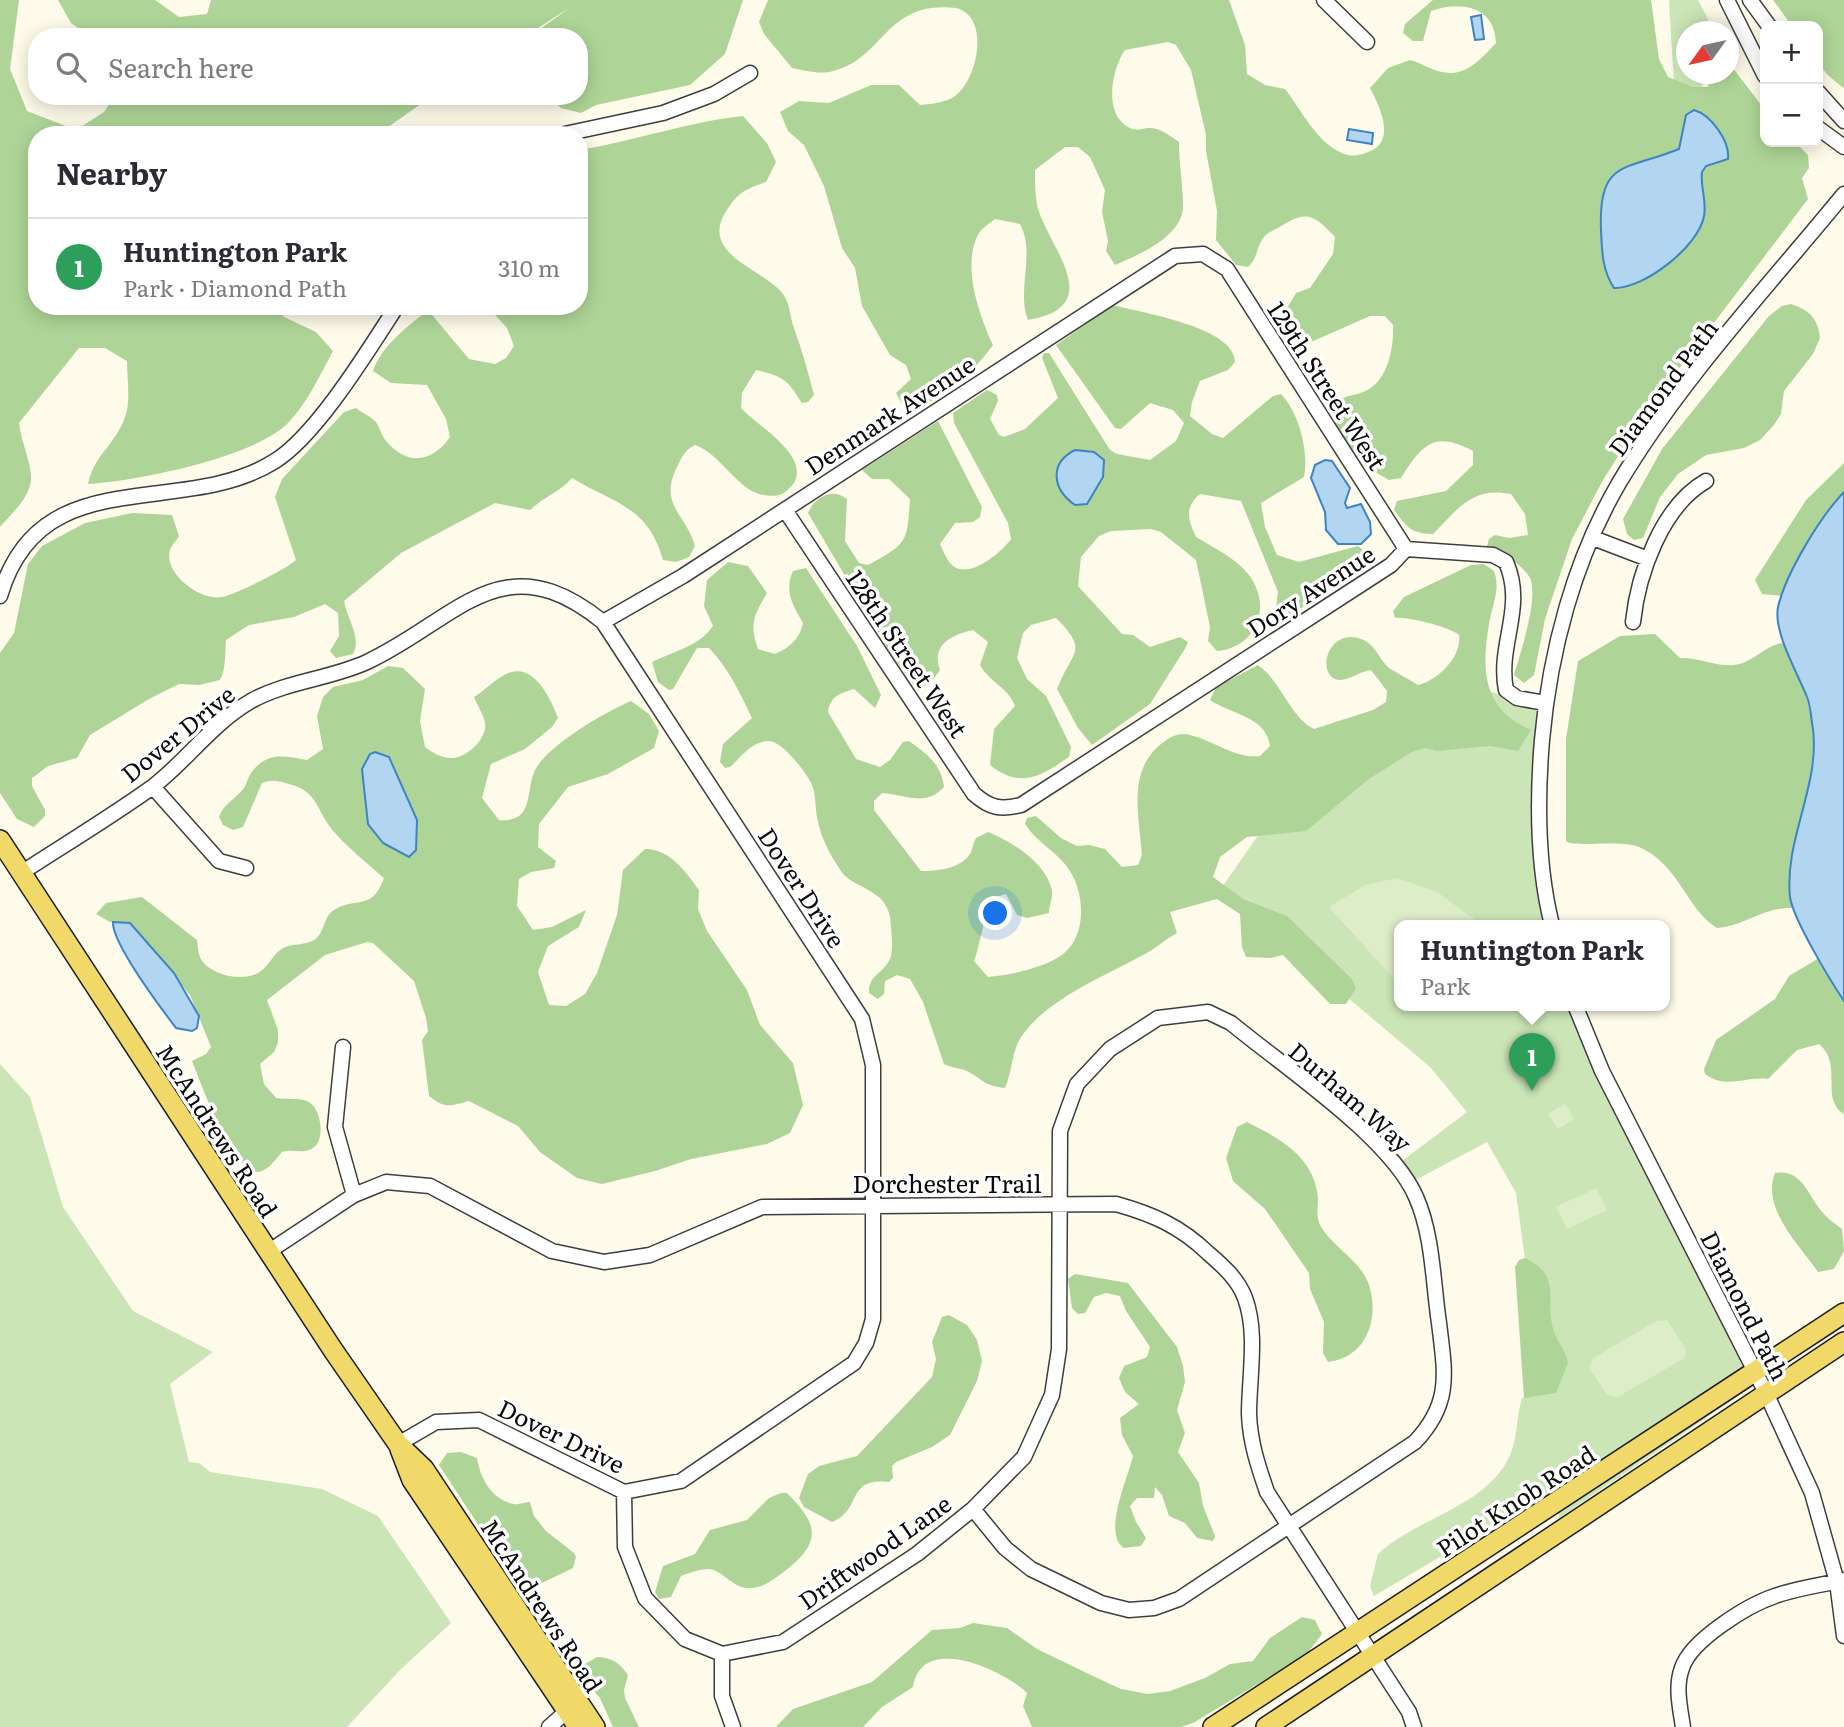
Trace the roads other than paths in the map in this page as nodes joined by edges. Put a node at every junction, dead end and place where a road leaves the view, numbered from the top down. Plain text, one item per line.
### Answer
1 (1324, 0) edge
2 (1727, 0) edge
3 (1750, 0) edge
4 (1765, 21) edge
5 (1367, 42) dead end
6 (1760, 66) edge
7 (750, 73) dead end
8 (1823, 98) edge
9 (1844, 121) edge
10 (588, 129) edge
11 (1823, 132) edge
12 (1844, 148) edge
13 (1844, 194) edge
14 (1203, 254) joint
15 (391, 315) edge
16 (1706, 481) dead end
17 (785, 510) junction
18 (1593, 538) junction
19 (1406, 549) junction
20 (1647, 559) junction
21 (0, 596) edge
22 (603, 622) junction
23 (1633, 622) dead end
24 (1545, 704) junction
25 (153, 787) junction
26 (1002, 809) joint
27 (0, 840) edge
28 (246, 868) dead end
29 (21, 873) junction
30 (1551, 920) edge
31 (1577, 1011) edge
32 (343, 1047) dead end
33 (354, 1195) junction
34 (873, 1204) junction
35 (1059, 1204) junction
36 (268, 1252) junction
37 (1844, 1313) edge
38 (1844, 1342) edge
39 (1754, 1371) junction
40 (1766, 1393) junction
41 (398, 1444) junction
42 (624, 1492) junction
43 (973, 1509) junction
44 (1288, 1527) junction
45 (1841, 1581) edge
46 (1355, 1632) junction
47 (1844, 1636) edge
48 (722, 1654) junction
49 (1372, 1657) junction
50 (573, 1719) edge
51 (549, 1727) edge
52 (595, 1727) edge
53 (733, 1727) edge
54 (1213, 1727) edge
55 (1266, 1727) edge
56 (1414, 1727) edge
57 (1683, 1727) edge

1 - 5 street
2 - 6 street
3 - 4 street
7 - 10 street
8 - 9 street
11 - 12 street
13 - 18 street, Diamond Path
14 - 17 street, Denmark Avenue
14 - 19 street, 129th Street West
15 - 21 street
16 - 20 street
17 - 22 street, Denmark Avenue
17 - 26 street, 128th Street West
18 - 20 street
18 - 24 street, Diamond Path
19 - 24 street, Dory Avenue
19 - 26 street, Dory Avenue
20 - 23 street
22 - 25 street, Dover Drive
22 - 34 street, Dover Drive
24 - 30 street, Diamond Path
25 - 28 street
25 - 29 street, Dover Drive
27 - 29 main road, McAndrews Road
29 - 36 main road, McAndrews Road
31 - 39 street, Diamond Path
32 - 33 street
33 - 34 street, Dorchester Trail
33 - 36 street, Dorchester Trail
34 - 35 street, Dorchester Trail
34 - 42 street, Dover Drive
35 - 43 street, Driftwood Lane
35 - 44 street, Dorchester Trail
35 - 44 street, Durham Way
36 - 41 main road, McAndrews Road
37 - 39 main road, Pilot Knob Road
38 - 40 main road, Pilot Knob Road
39 - 40 street, Diamond Path
39 - 46 main road, Pilot Knob Road
40 - 45 street, Diamond Path
40 - 49 main road, Pilot Knob Road
41 - 42 street, Dover Drive
41 - 50 main road, McAndrews Road
41 - 52 main road, McAndrews Road
42 - 48 street
43 - 44 street, Durham Way
43 - 48 street, Driftwood Lane
44 - 46 street, Dorchester Trail
45 - 47 street, Diamond Path
45 - 57 street
46 - 49 street, Dorchester Trail
46 - 54 main road, Pilot Knob Road
48 - 53 street
49 - 55 main road, Pilot Knob Road
49 - 56 street, Dorchester Trail
50 - 51 street

